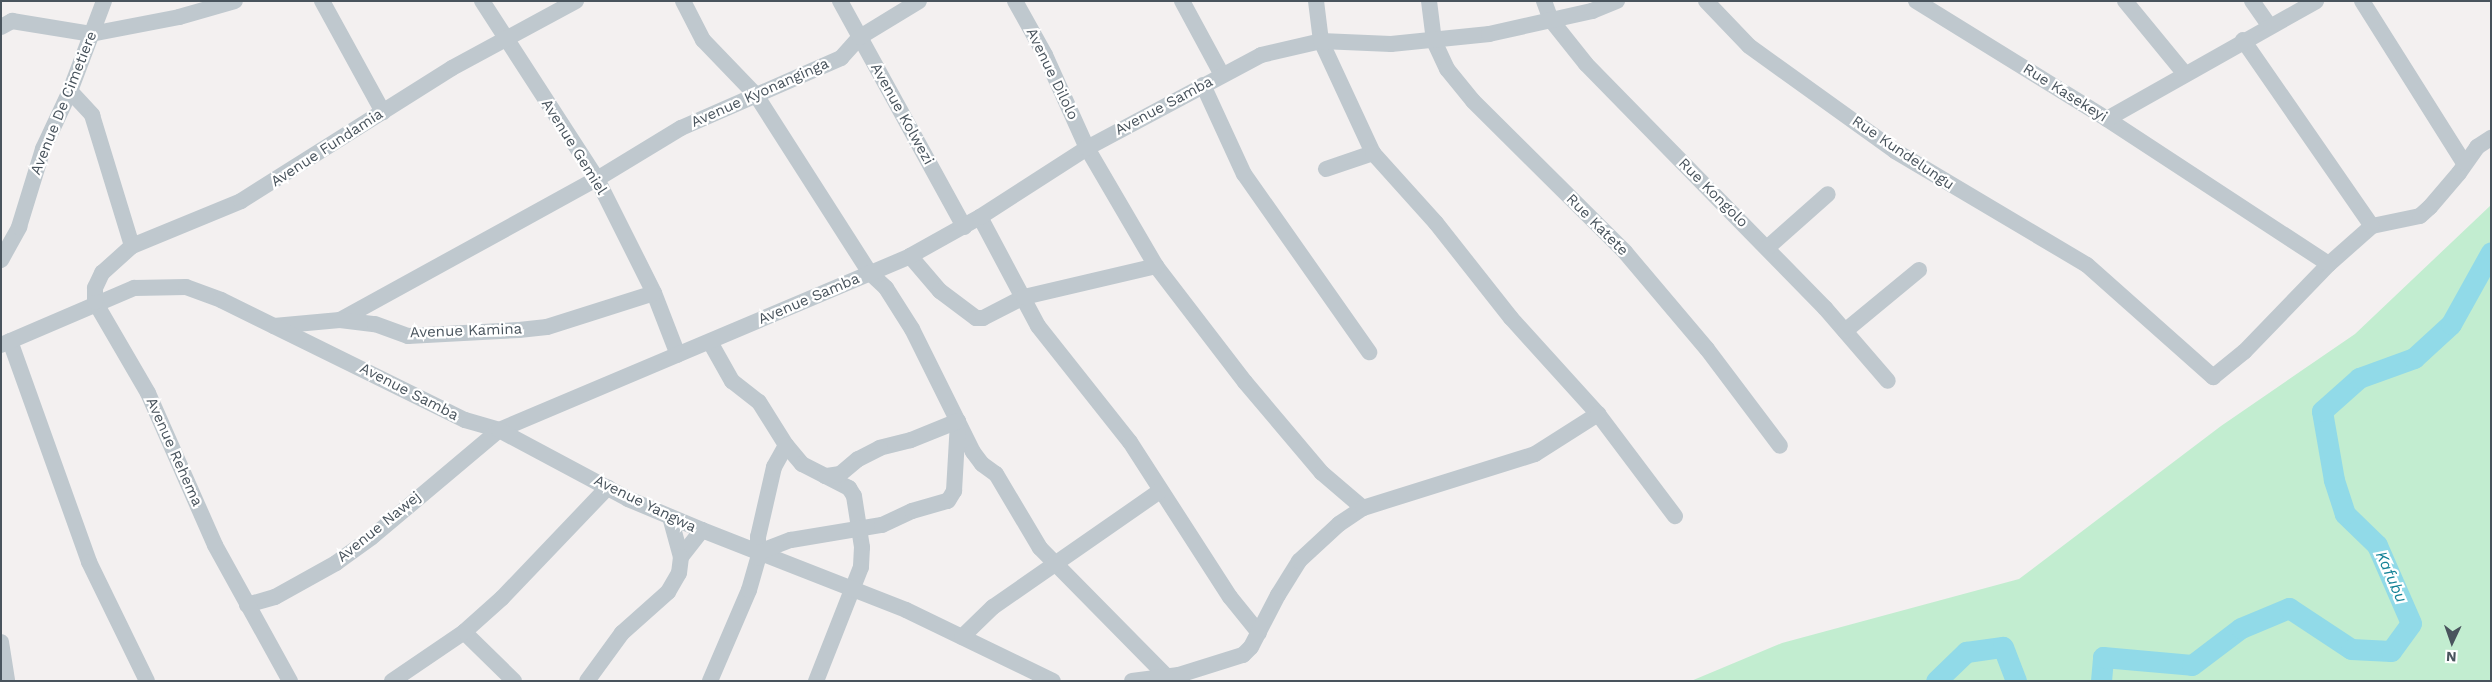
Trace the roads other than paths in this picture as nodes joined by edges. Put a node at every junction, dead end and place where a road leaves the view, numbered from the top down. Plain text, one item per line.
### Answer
1 (104, 1) edge
2 (235, 1) edge
3 (322, 1) edge
4 (482, 1) edge
5 (576, 1) edge
6 (683, 1) edge
7 (840, 1) edge
8 (919, 1) edge
9 (1015, 1) edge
10 (1182, 1) edge
11 (1316, 1) edge
12 (1429, 1) edge
13 (1544, 1) edge
14 (1617, 1) edge
15 (1706, 1) edge
16 (1916, 1) edge
17 (2125, 1) edge
18 (2252, 1) edge
19 (2316, 1) edge
20 (2362, 1) edge
21 (1551, 20) junction
22 (2269, 25) junction
23 (1, 27) edge
24 (91, 34) junction
25 (860, 37) junction
26 (508, 39) junction
27 (1434, 40) junction
28 (2243, 40) junction
29 (1321, 41) junction
30 (2185, 74) junction
31 (1222, 75) junction
32 (1203, 85) junction
33 (70, 91) junction
34 (756, 95) junction
35 (383, 112) junction
36 (2106, 119) junction
37 (2491, 138) edge
38 (1087, 148) junction
39 (1373, 153) junction
40 (2464, 163) junction
41 (1326, 169) dead end
42 (597, 179) junction
43 (1828, 194) dead end
44 (980, 217) junction
45 (2372, 226) junction
46 (964, 227) junction
47 (132, 246) junction
48 (1768, 248) junction
49 (910, 256) junction
50 (1, 260) edge
51 (2329, 264) junction
52 (1156, 266) junction
53 (1918, 270) dead end
54 (870, 273) junction
55 (654, 293) junction
56 (1024, 297) junction
57 (95, 302) junction
58 (340, 320) junction
59 (274, 326) junction
60 (1845, 331) junction
61 (710, 342) junction
62 (5, 343) edge
63 (1370, 352) dead end
64 (678, 356) junction
65 (1888, 381) dead end
66 (1598, 414) junction
67 (958, 421) junction
68 (499, 430) junction
69 (786, 445) junction
70 (1780, 446) dead end
71 (826, 476) junction
72 (608, 487) junction
73 (1160, 491) junction
74 (1363, 508) junction
75 (1675, 516) dead end
76 (670, 517) junction
77 (702, 530) junction
78 (860, 530) junction
79 (759, 552) junction
80 (681, 557) junction
81 (1058, 565) junction
82 (852, 590) junction
83 (247, 606) junction
84 (464, 632) junction
85 (1259, 633) junction
86 (962, 637) junction
87 (1, 642) edge
88 (1167, 677) junction
89 (7, 681) edge
90 (147, 681) edge
91 (290, 681) edge
92 (392, 681) edge
93 (514, 681) edge
94 (587, 681) edge
95 (710, 681) edge
96 (816, 681) edge
97 (1053, 681) edge
98 (1132, 681) edge

1 - 24 street, Avenue De Cimetiere
2 - 24 street
3 - 35 street
4 - 26 street, Avenue Gemiel
5 - 26 street, Avenue Fundamia
6 - 34 street
7 - 25 street, Avenue Kolwezi
8 - 25 street, Avenue Kyonanginga
9 - 38 street, Avenue Dilolo
10 - 31 street
11 - 29 street
12 - 27 street, Rue Katete
13 - 21 street, Rue Kongolo
14 - 21 street, Avenue Samba
15 - 51 street, Rue Kundelungu
16 - 36 street, Rue Kasekeyi
17 - 30 street
18 - 22 street
19 - 22 street
20 - 40 street
21 - 27 street, Avenue Samba
21 - 48 street, Rue Kongolo
22 - 28 street
23 - 24 street
24 - 33 street, Avenue De Cimetiere
25 - 34 street, Avenue Kyonanginga
25 - 46 street, Avenue Kolwezi
26 - 35 street, Avenue Fundamia
26 - 42 street, Avenue Gemiel
27 - 29 street, Avenue Samba
27 - 70 street, Rue Katete
28 - 30 street
28 - 45 street
29 - 31 street, Avenue Samba
29 - 39 street
30 - 36 street
31 - 32 street, Avenue Samba
32 - 38 street, Avenue Samba
32 - 63 street
33 - 47 street
33 - 50 street, Avenue De Cimetiere
34 - 42 street, Avenue Kyonanginga
34 - 54 street
35 - 47 street, Avenue Fundamia
36 - 51 street, Rue Kasekeyi
37 - 40 street
38 - 44 street, Avenue Samba
38 - 52 street, Avenue Dilolo
39 - 41 street
39 - 66 street
40 - 45 street
42 - 55 street, Avenue Gemiel
42 - 58 street, Avenue Kyonanginga
43 - 48 street
44 - 46 street, Avenue Samba
44 - 56 street
45 - 51 street
46 - 49 street, Avenue Samba
47 - 57 street, Avenue Fundamia
48 - 60 street, Rue Kongolo
49 - 54 street, Avenue Samba
49 - 56 street
52 - 56 street
52 - 74 street, Avenue Dilolo
53 - 60 street
54 - 61 street, Avenue Samba
54 - 67 street
55 - 58 street, Avenue Kamina
55 - 64 street, Avenue Gemiel
56 - 73 street
57 - 59 street, Avenue Samba
57 - 62 street, Avenue Samba
57 - 83 street, Avenue Rehema
58 - 59 street, Avenue Kamina
59 - 68 street, Avenue Samba
60 - 65 street, Rue Kongolo
61 - 64 street, Avenue Samba
61 - 69 street
62 - 90 street
64 - 68 street, Avenue Samba
66 - 74 street
66 - 75 street
67 - 71 street
67 - 78 street
67 - 81 street
68 - 72 street, Avenue Yangwa
68 - 83 street, Avenue Nawej
69 - 71 street
69 - 79 street
71 - 78 street
72 - 76 street, Avenue Yangwa
72 - 84 street
73 - 81 street
73 - 85 street
74 - 85 street
76 - 77 street, Avenue Yangwa
76 - 80 street
77 - 79 street
77 - 80 street, Avenue Yangwa
78 - 79 street
78 - 82 street
79 - 82 street
79 - 95 street
80 - 94 street, Avenue Yangwa
81 - 86 street
81 - 88 street
82 - 86 street
82 - 96 street
83 - 91 street, Avenue Rehema
84 - 92 street
84 - 93 street
85 - 88 street
86 - 97 street
87 - 89 street
88 - 98 street

